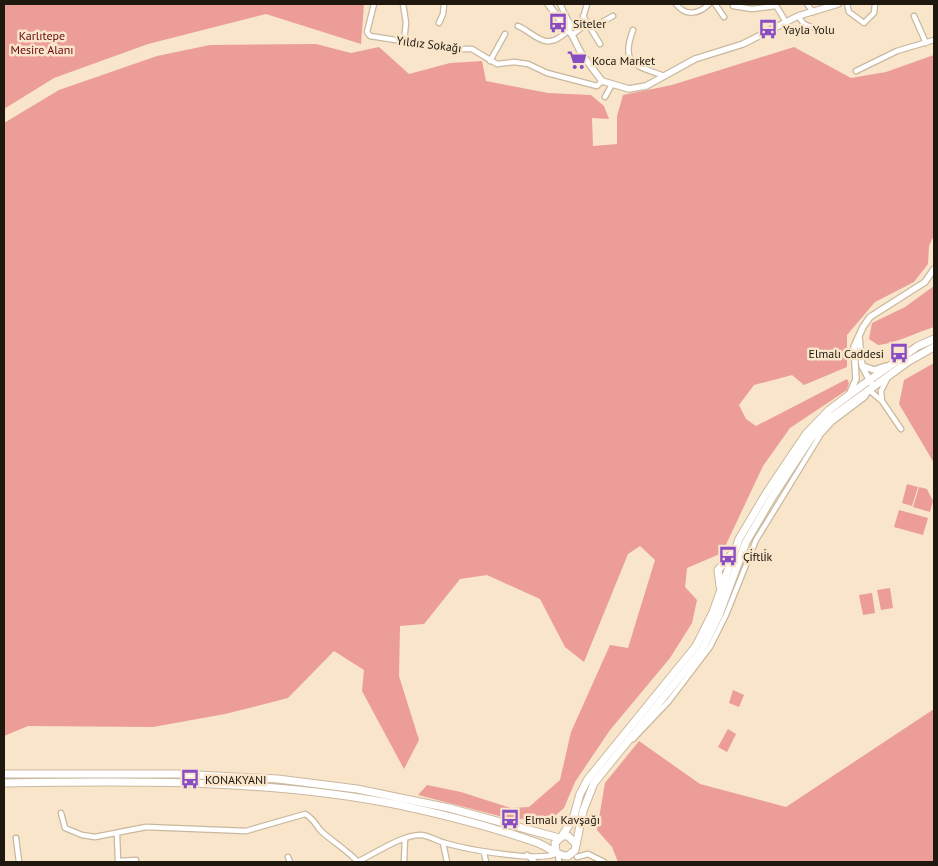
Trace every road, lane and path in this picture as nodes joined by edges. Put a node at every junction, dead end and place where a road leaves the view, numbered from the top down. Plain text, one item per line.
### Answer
1 (374, 4) edge
2 (403, 4) edge
3 (444, 4) edge
4 (548, 4) edge
5 (560, 4) edge
6 (587, 4) edge
7 (676, 4) edge
8 (709, 4) edge
9 (715, 4) edge
10 (807, 4) edge
11 (838, 4) edge
12 (847, 4) edge
13 (875, 4) edge
14 (776, 5) edge
15 (733, 6) dead end
16 (813, 12) junction
17 (583, 16) junction
18 (613, 16) dead end
19 (798, 16) junction
20 (914, 16) dead end
21 (724, 17) dead end
22 (786, 22) junction
23 (439, 23) dead end
24 (518, 26) dead end
25 (591, 28) junction
26 (633, 30) dead end
27 (824, 32) dead end
28 (571, 33) junction
29 (505, 34) dead end
30 (404, 40) junction
31 (934, 40) edge
32 (926, 43) junction
33 (600, 44) dead end
34 (490, 61) junction
35 (856, 71) dead end
36 (664, 76) junction
37 (602, 81) junction
38 (611, 86) junction
39 (605, 97) dead end
40 (934, 269) edge
41 (934, 339) edge
42 (934, 347) edge
43 (899, 359) junction
44 (859, 366) junction
45 (890, 375) junction
46 (868, 384) junction
47 (848, 396) junction
48 (882, 401) junction
49 (901, 429) dead end
50 (4, 774) edge
51 (4, 783) edge
52 (61, 813) dead end
53 (117, 834) junction
54 (560, 837) junction
55 (16, 838) dead end
56 (405, 838) junction
57 (442, 842) junction
58 (484, 853) junction
59 (557, 853) junction
60 (575, 853) edge
61 (527, 855) junction
62 (136, 860) dead end
63 (19, 862) edge
64 (357, 862) edge
65 (404, 862) edge
66 (447, 862) edge
67 (486, 862) edge
68 (535, 862) edge
69 (559, 862) edge
70 (568, 862) edge
71 (604, 862) edge

1 - 30 street, Yıldız Sokağı
2 - 30 street
3 - 23 street
4 - 28 main road
5 - 28 street
6 - 17 street
7 - 8 street
9 - 21 street
10 - 16 street
11 - 16 main road
12 - 13 street
14 - 15 street
14 - 22 street
16 - 19 main road
17 - 25 street
17 - 28 street
18 - 25 street
19 - 22 main road
19 - 27 street
20 - 32 street
22 - 36 main road
24 - 28 street
25 - 33 street
26 - 36 street
28 - 37 main road
29 - 34 street
30 - 34 street, Yıldız Sokağı
31 - 32 street
32 - 35 street
34 - 37 street, Yıldız Sokağı
36 - 38 main road
37 - 38 main road
38 - 39 street
40 - 44 main road
41 - 43 highway
42 - 45 highway
43 - 44 main road
43 - 46 highway
44 - 46 main road
44 - 47 main road
45 - 46 highway
45 - 48 street
46 - 47 highway
46 - 48 street
46 - 60 highway
47 - 54 highway
48 - 49 street
50 - 54 highway
51 - 59 highway
52 - 53 street
53 - 62 street
53 - 64 street
54 - 59 highway
54 - 60 highway
55 - 63 street
56 - 57 street
56 - 64 street
56 - 65 street
57 - 58 street
57 - 66 street
58 - 61 street
58 - 67 street
59 - 60 highway
59 - 61 street
59 - 69 street
60 - 70 street
60 - 71 street
61 - 68 street

